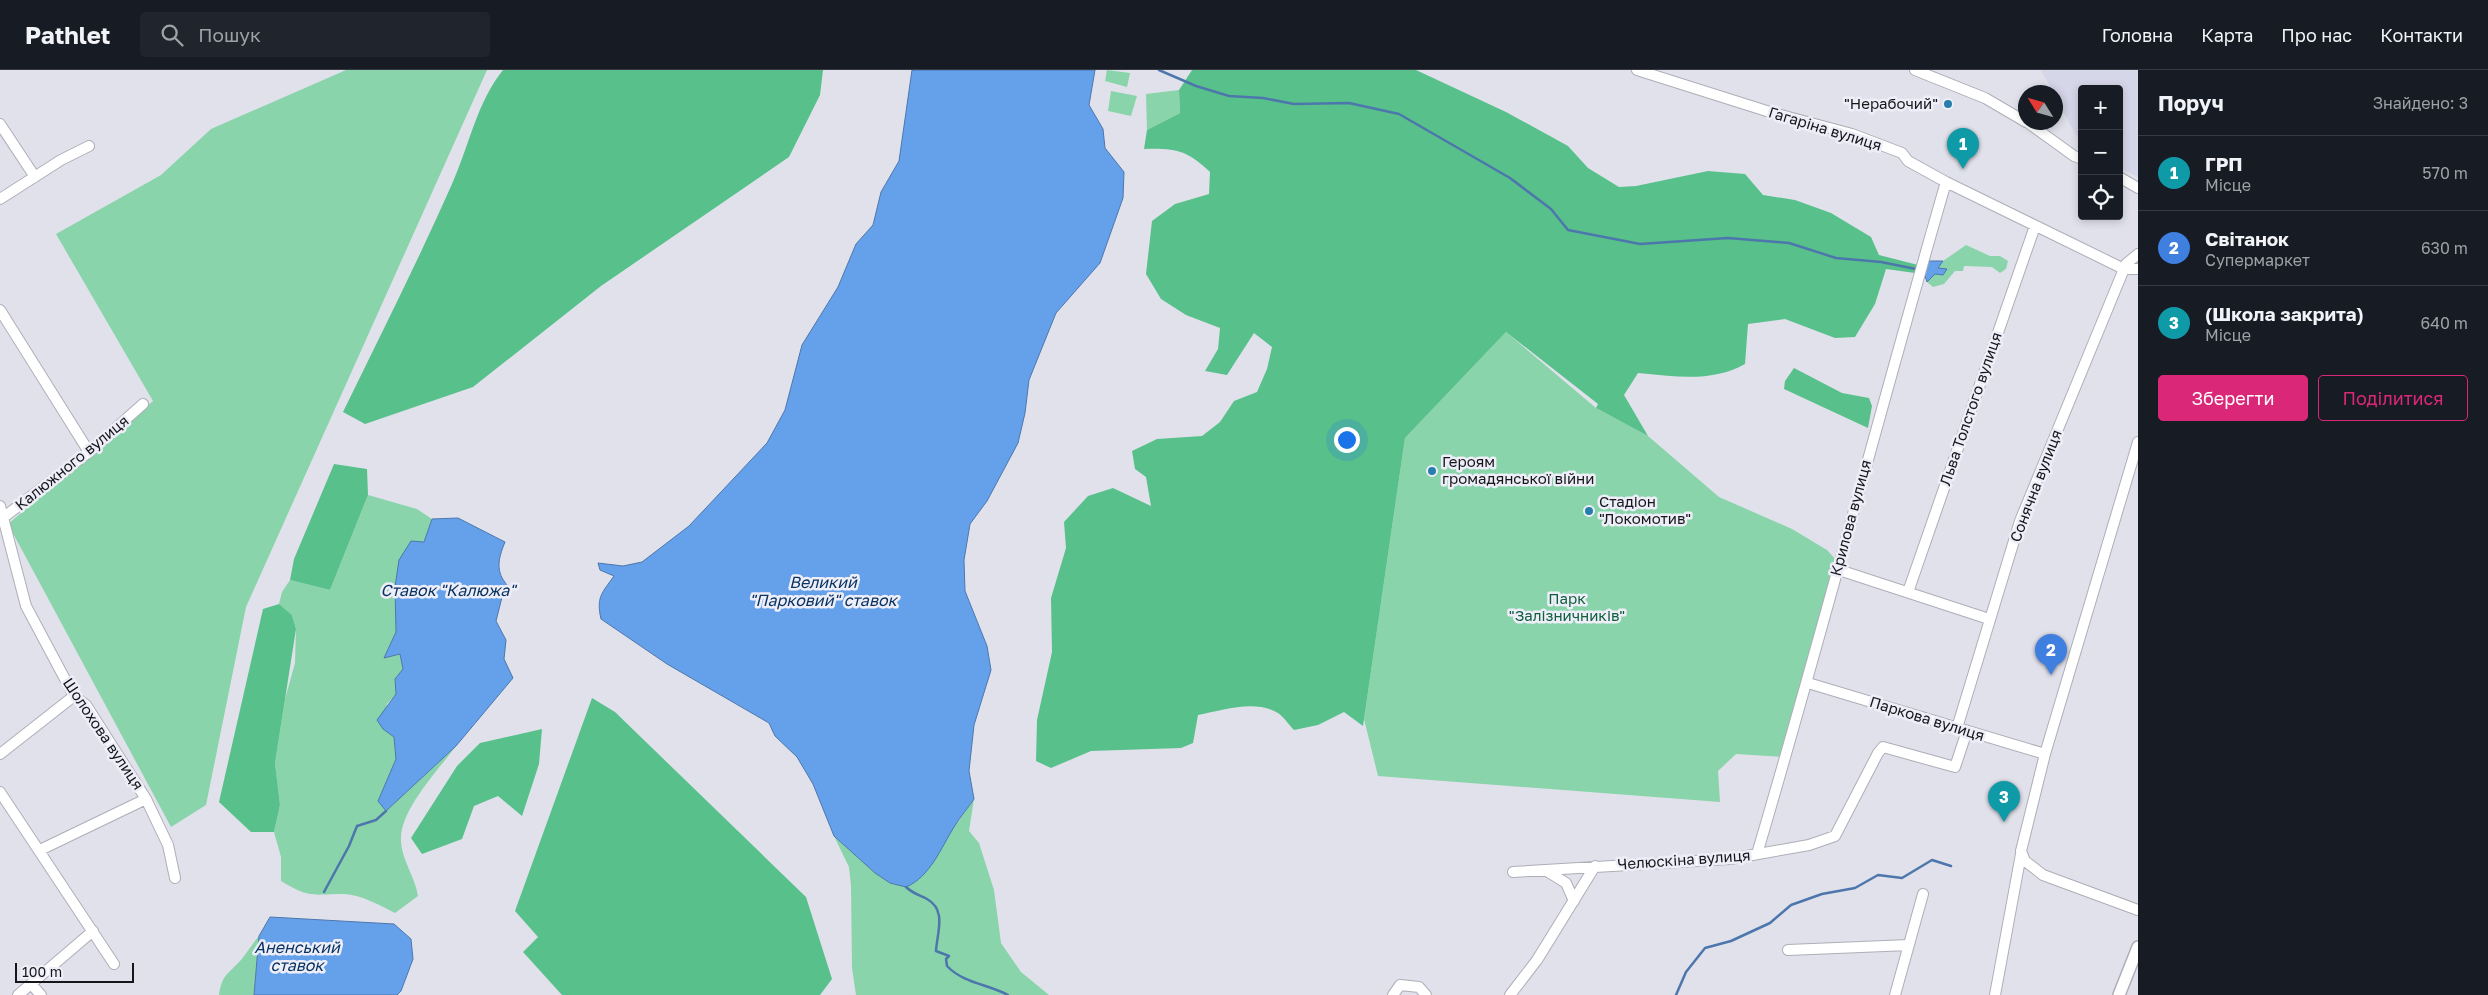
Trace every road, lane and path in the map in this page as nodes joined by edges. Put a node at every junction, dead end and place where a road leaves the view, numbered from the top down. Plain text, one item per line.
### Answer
1 (1637, 70) edge
2 (1915, 70) edge
3 (2018, 117) edge
4 (0, 124) edge
5 (2037, 130) edge
6 (89, 146) dead end
7 (2078, 158) edge
8 (35, 177) junction
9 (2123, 179) edge
10 (1946, 182) junction
11 (2138, 188) edge
12 (0, 199) edge
13 (2035, 226) junction
14 (2138, 254) edge
15 (2124, 269) junction
16 (2138, 269) edge
17 (0, 310) edge
18 (143, 404) dead end
19 (2138, 442) edge
20 (89, 452) junction
21 (0, 506) edge
22 (2, 519) edge
23 (1836, 569) junction
24 (1908, 592) junction
25 (1989, 619) junction
26 (1808, 682) junction
27 (74, 696) junction
28 (1962, 730) junction
29 (0, 754) edge
30 (2046, 754) junction
31 (1955, 767) joint
32 (0, 792) edge
33 (146, 799) junction
34 (40, 850) junction
35 (2021, 851) junction
36 (1757, 854) junction
37 (1595, 866) junction
38 (1545, 870) junction
39 (1514, 872) dead end
40 (175, 878) dead end
41 (1923, 894) dead end
42 (1574, 901) junction
43 (2138, 910) edge
44 (93, 931) junction
45 (1909, 945) junction
46 (2138, 947) edge
47 (1788, 950) dead end
48 (114, 964) dead end
49 (31, 984) junction
50 (18, 995) edge
51 (41, 995) edge
52 (1393, 995) edge
53 (1426, 995) edge
54 (1510, 995) edge
55 (1895, 995) edge
56 (1995, 995) edge
57 (2118, 995) edge

1 - 10 street, Гагаріна вулиця
2 - 3 street
4 - 8 street
5 - 7 street
6 - 8 street
8 - 12 street
9 - 11 street
10 - 13 street, Гагаріна вулиця
10 - 23 street, Крилова вулиця
13 - 15 street, Гагаріна вулиця
13 - 24 street, Льва Толстого вулиця
14 - 15 street, Сонячна вулиця
15 - 16 street, Гагаріна вулиця
15 - 25 street, Сонячна вулиця
17 - 20 street
18 - 20 street, Калюжного вулиця
19 - 30 street
20 - 22 street, Калюжного вулиця
21 - 22 street, Шолохова вулиця
22 - 27 street, Шолохова вулиця
23 - 24 street
23 - 26 street, Крилова вулиця
24 - 25 street
25 - 28 street, Сонячна вулиця
26 - 28 street, Паркова вулиця
26 - 36 street, Крилова вулиця
27 - 29 street
27 - 33 street, Шолохова вулиця
28 - 30 street, Паркова вулиця
28 - 31 street, Сонячна вулиця
30 - 35 street
31 - 36 street, Челюскіна вулиця
32 - 34 street
33 - 34 street
33 - 40 street, Шолохова вулиця
34 - 44 street
35 - 43 street
35 - 56 street
36 - 37 street, Челюскіна вулиця
37 - 38 street, Челюскіна вулиця
37 - 42 street
38 - 39 street, Челюскіна вулиця
38 - 42 street
41 - 45 street
42 - 54 street
44 - 48 street
44 - 49 street
45 - 47 street
45 - 55 street
46 - 57 street
49 - 50 street
49 - 51 street
52 - 53 street

